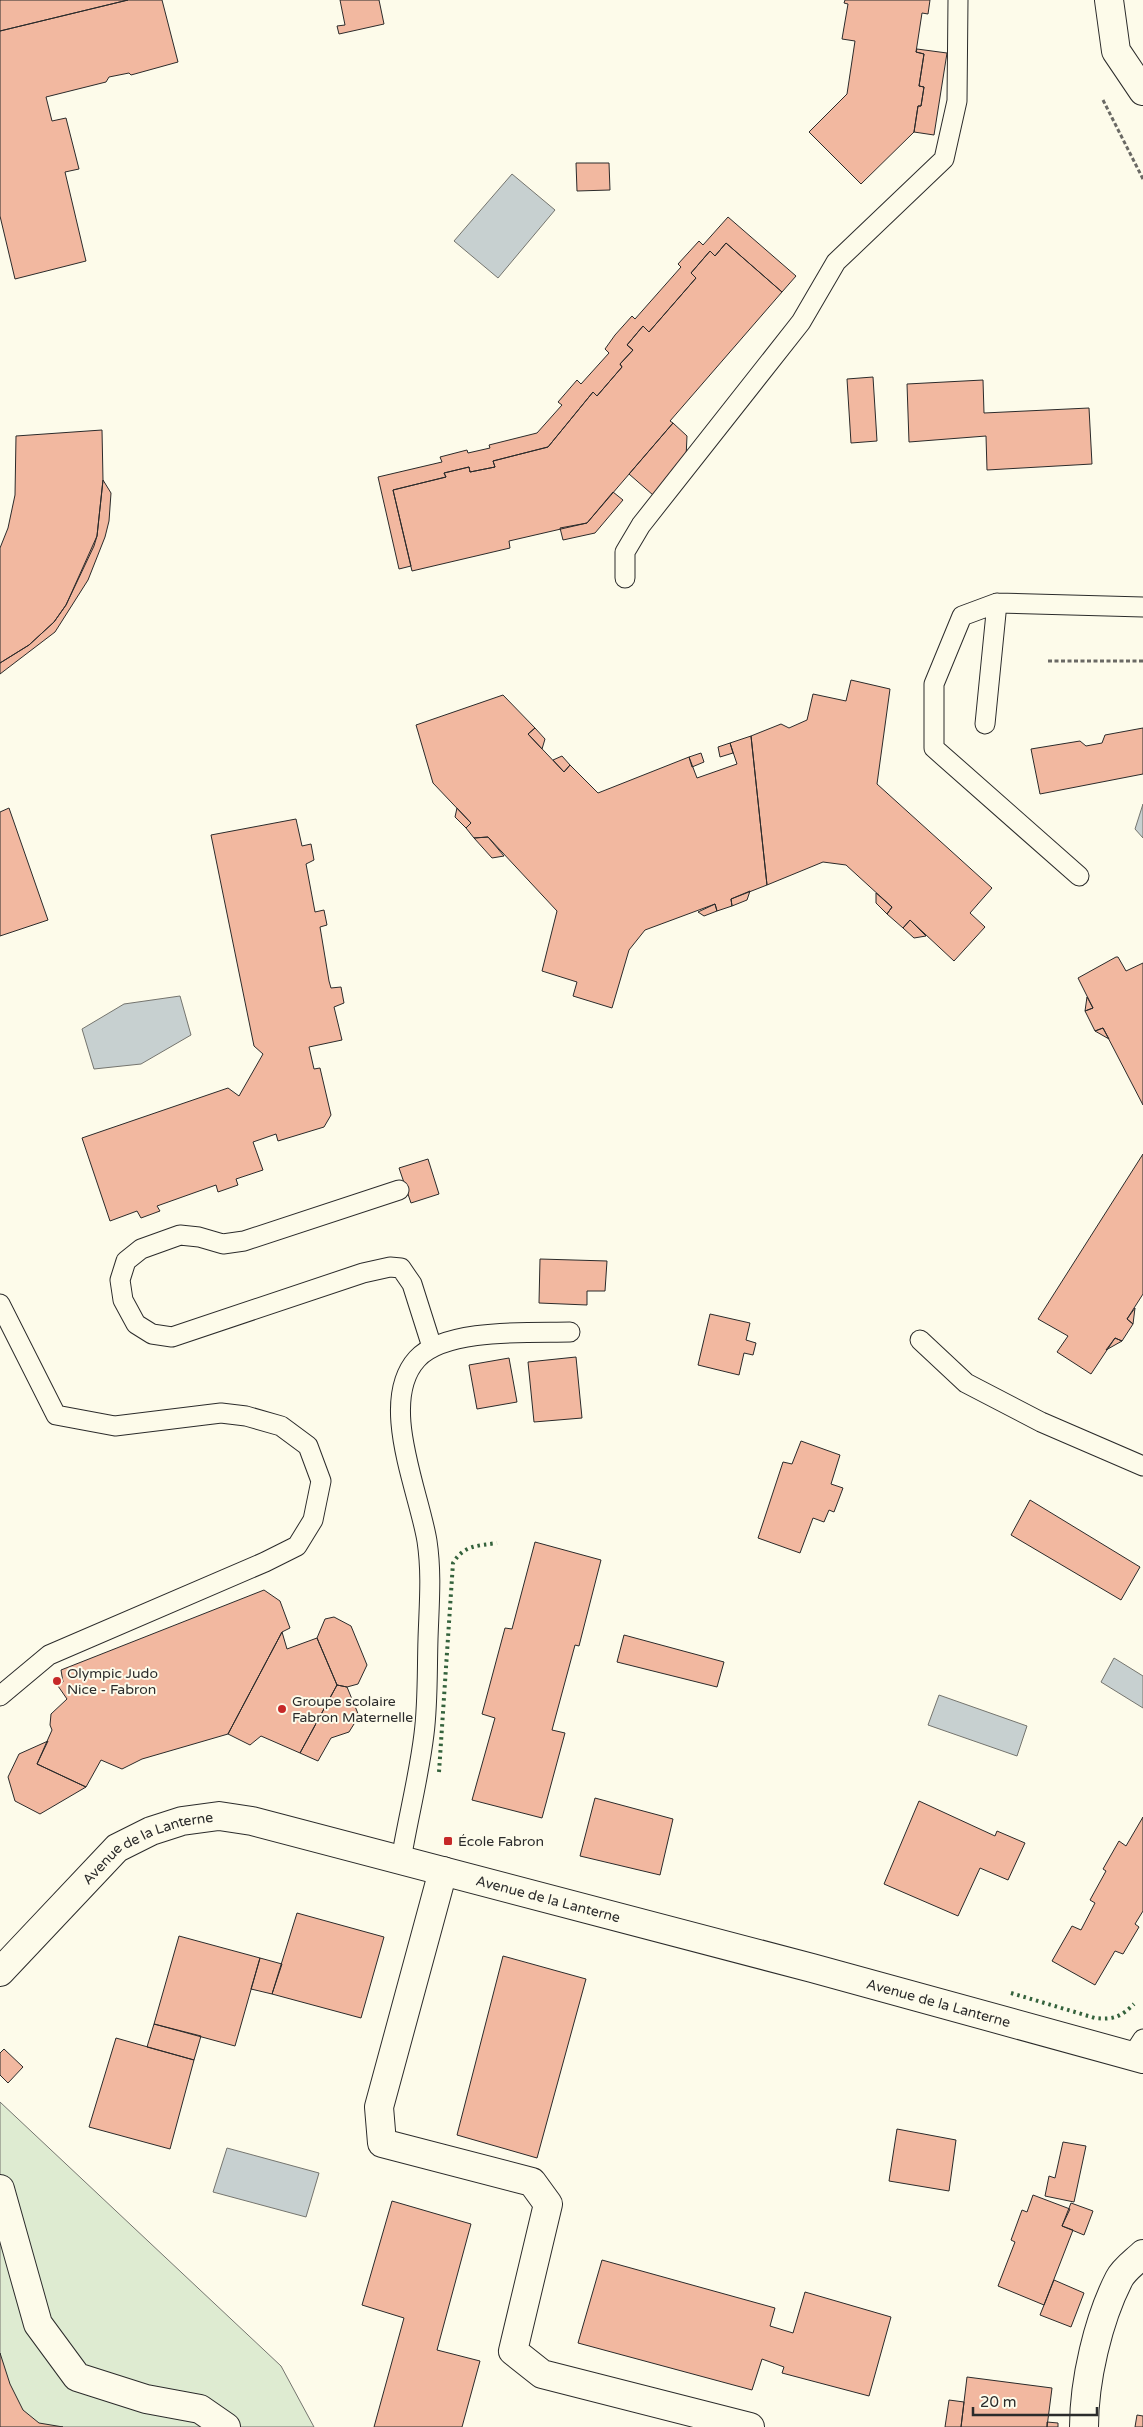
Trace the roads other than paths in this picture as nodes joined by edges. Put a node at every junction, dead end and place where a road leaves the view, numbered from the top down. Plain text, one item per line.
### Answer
1 (958, 0) edge
2 (1109, 0) edge
3 (1143, 91) edge
4 (625, 578) dead end
5 (997, 603) junction
6 (1143, 607) edge
7 (985, 724) dead end
8 (1079, 876) dead end
9 (399, 1190) dead end
10 (0, 1304) edge
11 (570, 1332) dead end
12 (920, 1340) dead end
13 (432, 1347) junction
14 (1143, 1466) edge
15 (0, 1696) edge
16 (401, 1860) junction
17 (443, 1871) junction
18 (0, 1972) edge
19 (1139, 2052) edge
20 (0, 2189) edge
21 (1143, 2254) edge
22 (226, 2427) edge
23 (750, 2427) edge
24 (1084, 2427) edge

1 - 4 lane
2 - 3 street
5 - 6 lane
5 - 7 lane
5 - 8 lane
9 - 13 lane
10 - 15 lane
11 - 13 lane
12 - 14 lane
13 - 16 lane
16 - 17 street, Avenue de la Lanterne
16 - 18 street, Avenue de la Lanterne
17 - 19 street, Avenue de la Lanterne
17 - 23 street
20 - 22 street
21 - 24 street

